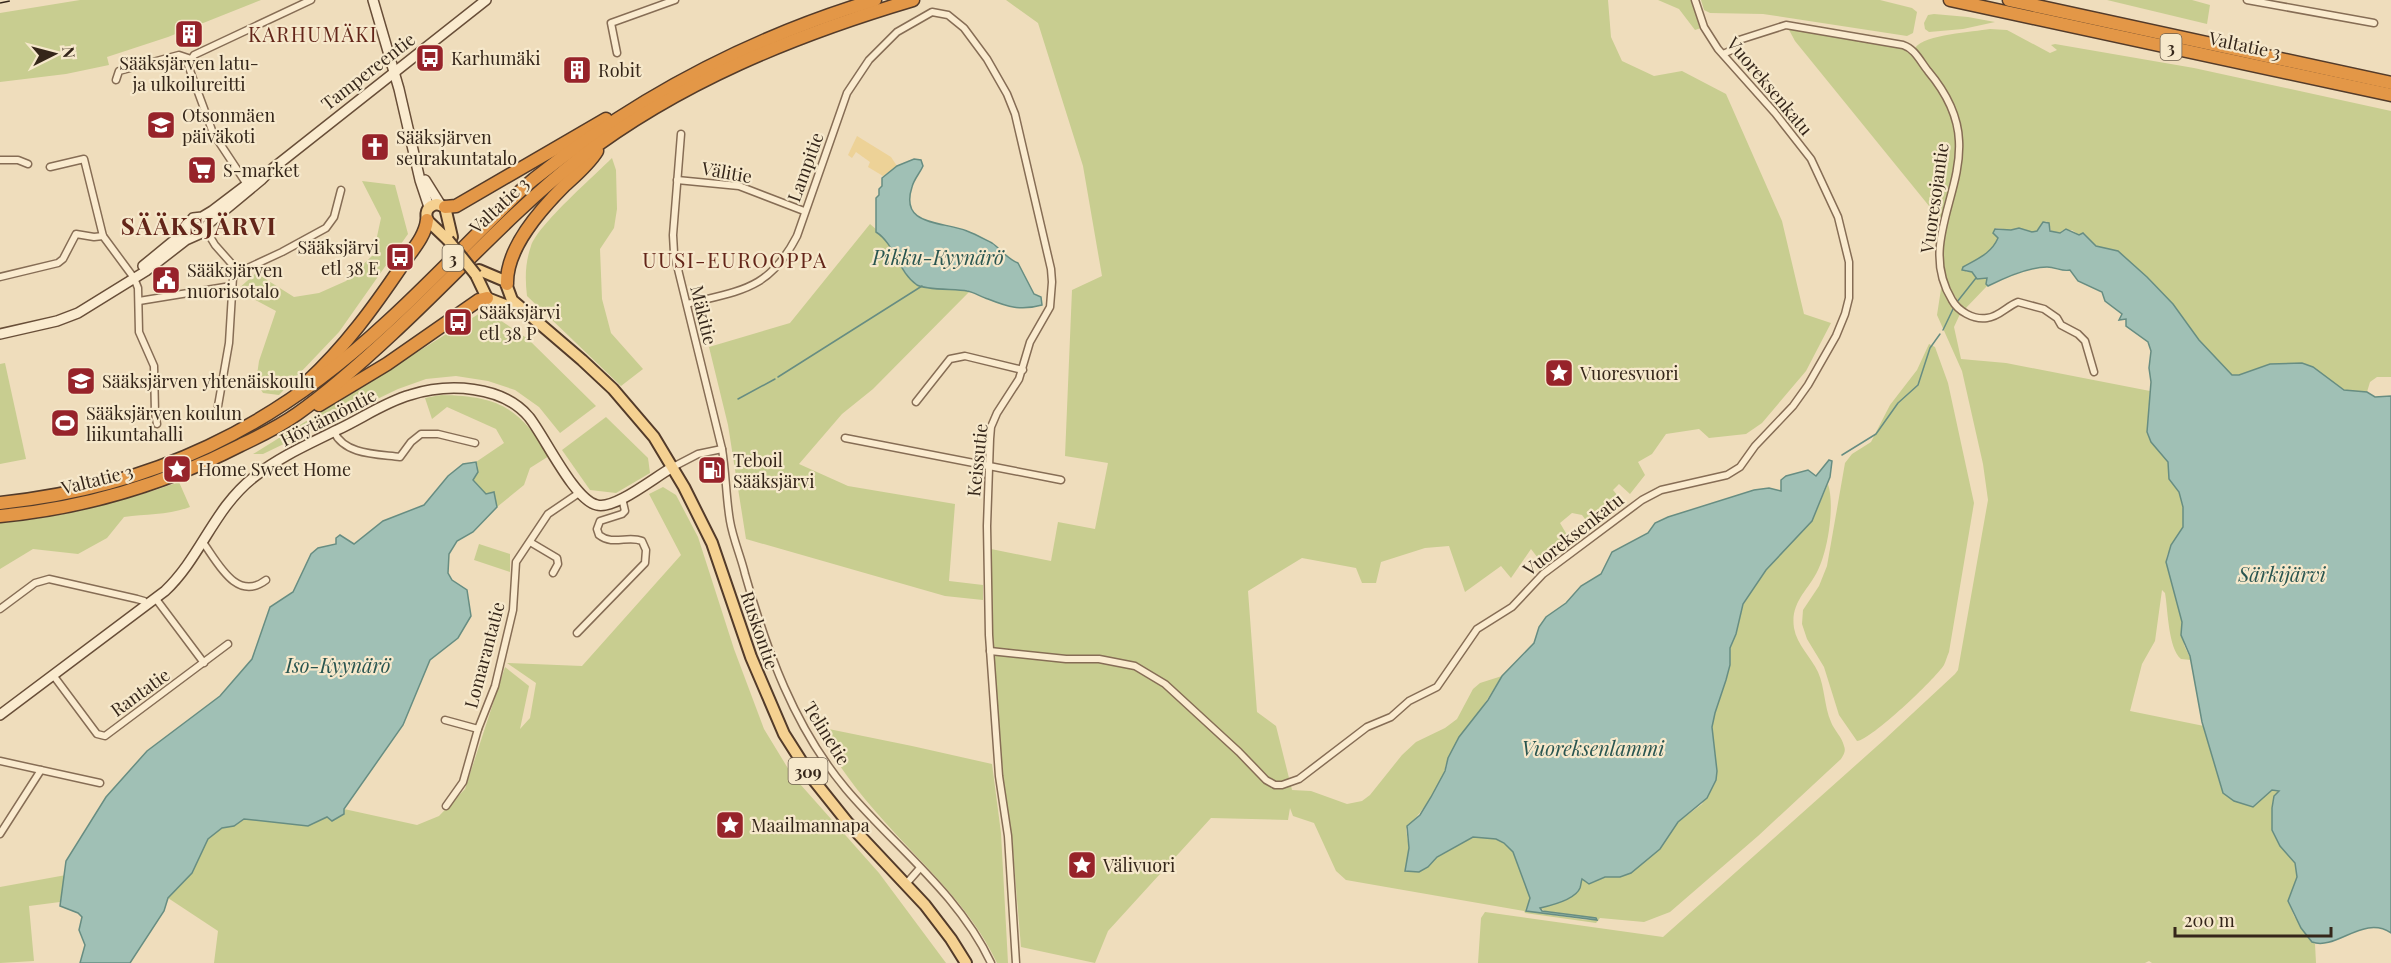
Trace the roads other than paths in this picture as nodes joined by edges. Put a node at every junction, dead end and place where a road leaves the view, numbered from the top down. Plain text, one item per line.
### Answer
1 (311, 0) edge
2 (373, 0) edge
3 (486, 0) edge
4 (675, 0) edge
5 (875, 0) edge
6 (913, 0) edge
7 (1695, 0) edge
8 (1950, 0) edge
9 (2009, 0) edge
10 (2247, 0) edge
11 (667, 1) edge
12 (932, 12) joint
13 (2374, 24) dead end
14 (617, 53) dead end
15 (1723, 54) junction
16 (191, 59) junction
17 (393, 72) junction
18 (116, 80) dead end
19 (2391, 83) edge
20 (2391, 95) edge
21 (622, 114) junction
22 (681, 134) dead end
23 (602, 142) junction
24 (0, 160) edge
25 (28, 164) dead end
26 (50, 167) dead end
27 (677, 180) junction
28 (249, 186) junction
29 (341, 190) dead end
30 (435, 209) junction
31 (804, 211) junction
32 (189, 225) junction
33 (203, 228) junction
34 (103, 236) junction
35 (450, 239) junction
36 (239, 272) junction
37 (477, 272) junction
38 (0, 277) edge
39 (134, 278) junction
40 (231, 286) junction
41 (507, 287) junction
42 (493, 300) junction
43 (139, 301) junction
44 (687, 304) junction
45 (524, 312) junction
46 (0, 334) edge
47 (1023, 370) junction
48 (2094, 372) dead end
49 (916, 402) dead end
50 (285, 405) junction
51 (218, 406) dead end
52 (297, 415) junction
53 (157, 424) dead end
54 (334, 432) junction
55 (845, 438) dead end
56 (475, 443) dead end
57 (722, 449) junction
58 (990, 466) junction
59 (673, 467) junction
60 (1061, 480) dead end
61 (579, 493) junction
62 (622, 498) junction
63 (0, 503) edge
64 (0, 516) edge
65 (202, 541) junction
66 (530, 542) junction
67 (553, 573) dead end
68 (266, 580) dead end
69 (156, 598) junction
70 (146, 606) junction
71 (0, 609) edge
72 (577, 633) dead end
73 (228, 644) dead end
74 (990, 651) junction
75 (204, 663) junction
76 (53, 675) junction
77 (0, 715) edge
78 (445, 720) dead end
79 (478, 729) junction
80 (0, 761) edge
81 (41, 770) junction
82 (100, 783) dead end
83 (446, 806) dead end
84 (0, 834) edge
85 (920, 868) junction
86 (906, 884) junction
87 (966, 963) edge
88 (991, 963) edge
89 (1016, 963) edge

1 - 16 street
2 - 17 street
3 - 17 street, Tampereentie
4 - 11 street
5 - 21 highway, Valtatie 3 / 3
6 - 23 highway, Valtatie 3 / 3
7 - 15 street, Vuoreksenkatu
8 - 20 highway, Valtatie 3 / 3
9 - 19 highway, Valtatie 3 / 3
10 - 13 street
11 - 14 street
12 - 31 street, Lampitie
12 - 47 street, Keissutie
15 - 48 street, Vuoresojantie
15 - 74 street, Vuoreksenkatu
16 - 18 street
16 - 28 street
17 - 28 street, Tampereentie
17 - 30 street, 309
21 - 30 highway
21 - 50 highway, Valtatie 3 / 3
22 - 27 street, Mäkitie
23 - 41 highway
23 - 52 highway, Valtatie 3 / 3
24 - 25 street
26 - 34 street
27 - 31 street, Välitie
27 - 44 street, Mäkitie
28 - 33 street, Tampereentie
29 - 36 street
30 - 35 main road, 309
30 - 35 main road, 309
30 - 50 highway
31 - 44 street, Lampitie
32 - 33 street
32 - 33 street, Tampereentie
32 - 39 street, Tampereentie
33 - 36 street
33 - 39 street, Tampereentie
34 - 38 street
34 - 39 street
35 - 37 main road, 309, bridge
36 - 40 street
37 - 41 main road, 309
37 - 42 main road, 309
39 - 43 street
39 - 46 street, Tampereentie
40 - 43 street
40 - 51 street
41 - 42 main road
41 - 45 main road, Ruskontie / 309
42 - 45 main road, Ruskontie / 309
42 - 52 highway
43 - 53 street
44 - 57 street, Mäkitie
45 - 59 main road, Ruskontie / 309
47 - 49 street
47 - 58 street, Keissutie
50 - 63 highway, Valtatie 3 / 3
52 - 64 highway, Valtatie 3 / 3
54 - 56 street
54 - 61 street, Höytämöntie
54 - 65 street, Höytämöntie
55 - 58 street
57 - 59 street
57 - 85 street, Telinetie
58 - 60 street
58 - 74 street, Keissutie
59 - 62 street
59 - 86 main road, Ruskontie / 309
61 - 62 street
61 - 66 street, Lomarantatie
62 - 72 street
65 - 68 street
65 - 69 street, Höytämöntie
66 - 67 street
66 - 79 street, Lomarantatie
69 - 70 street, Höytämöntie
69 - 75 street
70 - 71 street
70 - 76 street, Höytämöntie
73 - 75 street, Rantatie
74 - 89 street, Keissutie
75 - 76 street, Rantatie
76 - 77 street, Höytämöntie
78 - 79 street
79 - 83 street, Lomarantatie
80 - 81 street
81 - 82 street
81 - 84 street
85 - 86 street
85 - 88 street, Telinetie
86 - 87 main road, Ruskontie / 309

